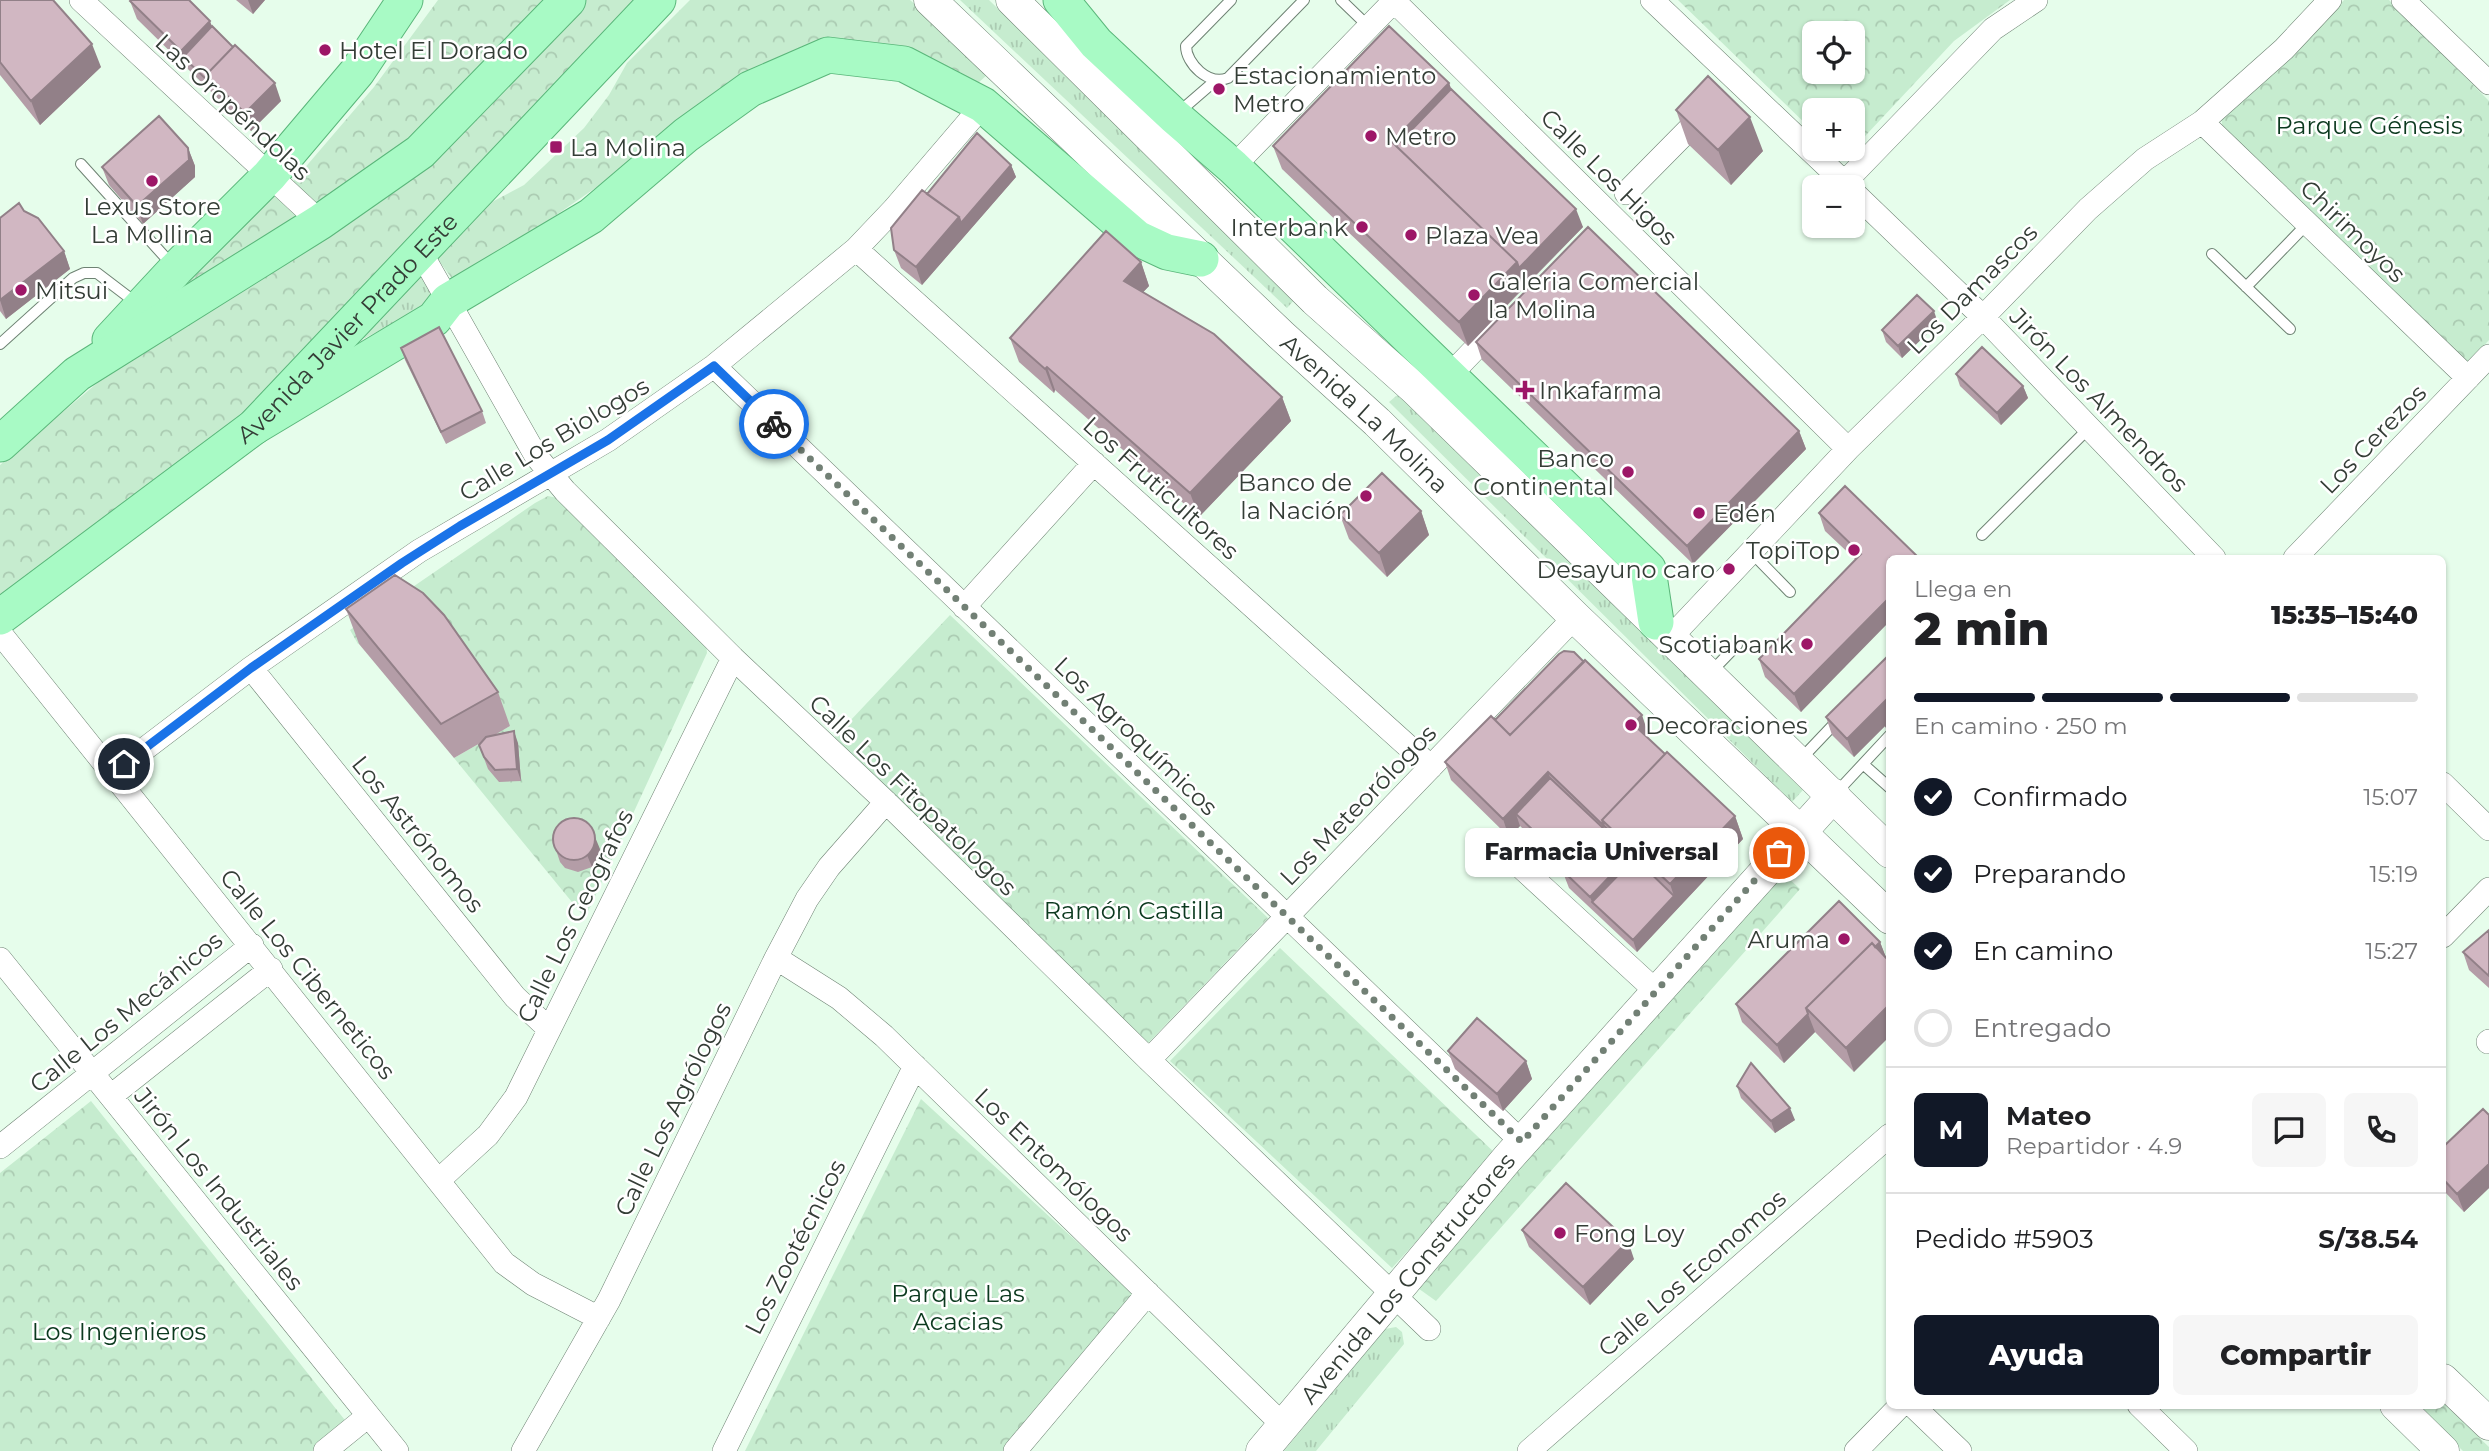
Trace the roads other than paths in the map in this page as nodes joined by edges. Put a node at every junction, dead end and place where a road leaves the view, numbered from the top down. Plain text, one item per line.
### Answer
1 (405, 0) edge
2 (568, 0) edge
3 (658, 0) edge
4 (930, 0) edge
5 (1012, 0) edge
6 (1061, 0) edge
7 (1231, 0) edge
8 (1304, 0) edge
9 (1341, 0) edge
10 (1652, 0) edge
11 (2036, 0) edge
12 (2330, 0) edge
13 (2403, 0) edge
14 (1394, 1) edge
15 (93, 4) edge
16 (1369, 27) junction
17 (1216, 80) junction
18 (2489, 83) edge
19 (1718, 99) edge
20 (983, 105) junction
21 (2202, 122) junction
22 (1163, 126) junction
23 (81, 164) dead end
24 (1233, 167) junction
25 (1836, 175) edge
26 (1860, 175) edge
27 (269, 176) junction
28 (1626, 193) dead end
29 (1865, 203) edge
30 (320, 222) junction
31 (2308, 224) junction
32 (1301, 232) junction
33 (856, 249) junction
34 (420, 251) junction
35 (2212, 254) dead end
36 (1201, 259) junction
37 (176, 269) junction
38 (2246, 287) junction
39 (448, 301) junction
40 (1516, 306) edge
41 (141, 307) junction
42 (1983, 317) junction
43 (1338, 320) junction
44 (2290, 329) dead end
45 (0, 344) edge
46 (2489, 356) edge
47 (714, 366) junction
48 (78, 374) junction
49 (1449, 376) junction
50 (2468, 378) junction
51 (1415, 389) junction
52 (1377, 422) junction
53 (254, 427) junction
54 (2089, 428) junction
55 (0, 443) edge
56 (1848, 449) junction
57 (1094, 463) junction
58 (549, 475) junction
59 (1982, 535) dead end
60 (1751, 552) junction
61 (2211, 555) edge
62 (2298, 555) edge
63 (1790, 592) dead end
64 (964, 607) junction
65 (0, 617) edge
66 (1576, 617) junction
67 (1663, 630) junction
68 (0, 633) edge
69 (1737, 645) dead end
70 (733, 658) junction
71 (251, 668) junction
72 (1709, 674) junction
73 (1844, 714) edge
74 (1886, 739) edge
75 (1799, 761) junction
76 (1863, 764) junction
77 (1431, 767) junction
78 (113, 773) junction
79 (1886, 784) edge
80 (2446, 787) edge
81 (1834, 795) junction
82 (886, 802) junction
83 (2489, 829) edge
84 (1800, 831) junction
85 (1880, 842) edge
86 (1838, 868) junction
87 (1523, 869) dead end
88 (2489, 889) edge
89 (1886, 914) edge
90 (1287, 917) junction
91 (2446, 933) edge
92 (252, 945) junction
93 (776, 958) junction
94 (0, 959) edge
95 (271, 969) junction
96 (1657, 992) junction
97 (548, 1028) junction
98 (1149, 1060) junction
99 (915, 1066) junction
100 (92, 1072) junction
101 (111, 1096) junction
102 (1886, 1139) edge
103 (1522, 1142) junction
104 (0, 1147) edge
105 (439, 1180) junction
106 (1148, 1293) junction
107 (1391, 1294) junction
108 (599, 1318) junction
109 (1429, 1329) dead end
110 (2446, 1383) edge
111 (1897, 1409) edge
112 (1916, 1409) edge
113 (2143, 1409) edge
114 (2400, 1409) edge
115 (368, 1416) junction
116 (2489, 1424) edge
117 (1283, 1425) junction
118 (325, 1451) edge
119 (397, 1451) edge
120 (523, 1451) edge
121 (724, 1451) edge
122 (1015, 1451) edge
123 (1262, 1451) edge
124 (1529, 1451) edge
125 (1856, 1451) edge
126 (1960, 1451) edge
127 (2186, 1451) edge
128 (2443, 1451) edge

1 - 27 main road
2 - 30 main road
3 - 34 main road, Avenida Javier Prado Este
4 - 36 main road, Avenida La Molina
5 - 22 main road, Avenida La Molina
6 - 22 main road
7 - 17 lane
8 - 17 lane
9 - 16 lane
10 - 25 street, Jirón Los Almendros
11 - 26 street
12 - 21 street, Los Damascos
13 - 18 street
14 - 16 street
14 - 56 street, Calle Los Higos
15 - 27 street, Las Oropéndolas
16 - 24 street
17 - 22 lane
19 - 28 street
20 - 33 street, Calle Los Biologos
20 - 36 main road
20 - 39 main road
21 - 31 street, Chirimoyos
21 - 42 street, Los Damascos
22 - 24 main road
22 - 43 main road, Avenida La Molina
23 - 37 lane
24 - 32 main road
27 - 30 street, Las Oropéndolas
27 - 37 main road
29 - 42 street, Jirón Los Almendros
30 - 48 main road
31 - 38 lane
31 - 50 street, Chirimoyos
32 - 43 main road
32 - 49 main road
33 - 47 street, Calle Los Biologos
33 - 57 street, Los Fruticultores
34 - 39 street, Calle Los Fitopatologos
34 - 53 main road, Avenida Javier Prado Este
35 - 38 lane
36 - 52 main road, Avenida La Molina
37 - 41 main road
38 - 44 lane
39 - 53 main road
39 - 58 street, Calle Los Fitopatologos
40 - 49 street
41 - 45 lane
41 - 48 main road
42 - 54 street, Jirón Los Almendros
42 - 56 street, Los Damascos
43 - 51 main road, Avenida La Molina
46 - 50 street, Los Cerezos
47 - 58 street, Calle Los Biologos
47 - 64 street, Los Agroquímicos
48 - 55 main road
49 - 67 main road
50 - 62 street, Los Cerezos
51 - 52 main road
51 - 67 main road, Avenida La Molina
52 - 66 main road, Avenida La Molina
53 - 65 main road, Avenida Javier Prado Este
54 - 59 lane
54 - 61 street, Jirón Los Almendros
56 - 60 street, Los Damascos
57 - 64 street
57 - 77 street, Los Fruticultores
58 - 70 street, Calle Los Fitopatologos
58 - 71 street, Calle Los Biologos
60 - 63 lane
60 - 67 street, Los Damascos
64 - 90 street, Los Agroquímicos
66 - 77 street, Los Meteorólogos
66 - 84 main road, Avenida La Molina
67 - 72 main road, Avenida La Molina
68 - 78 street, Calle Los Ciberneticos
69 - 72 lane
70 - 82 street, Calle Los Fitopatologos
70 - 97 street, Calle Los Geografos
71 - 78 street, Calle Los Biologos
71 - 97 street, Los Astrónomos
72 - 75 main road, Avenida La Molina
73 - 75 lane
74 - 76 lane
75 - 81 main road, Avenida La Molina
76 - 79 lane
76 - 81 lane
77 - 90 street, Los Meteorólogos
78 - 92 street, Calle Los Ciberneticos
80 - 83 street
81 - 84 main road, Avenida Los Constructores
81 - 85 main road, Avenida La Molina
82 - 93 street, Calle Los Agrólogos
82 - 98 street, Calle Los Fitopatologos
84 - 86 main road, Avenida La Molina
84 - 96 main road, Avenida Los Constructores
85 - 86 main road
86 - 89 main road, Avenida La Molina
87 - 96 street
88 - 91 street
90 - 98 street, Los Meteorólogos
90 - 103 street, Los Agroquímicos
92 - 95 street, Calle Los Ciberneticos
92 - 100 street, Calle Los Mecánicos
93 - 99 street, Los Entomólogos
93 - 108 street, Calle Los Agrólogos
94 - 100 street, Jirón Los Industriales
95 - 101 street
95 - 105 street, Calle Los Ciberneticos
96 - 103 main road, Avenida Los Constructores
97 - 105 street, Calle Los Geografos
98 - 107 street, Calle Los Fitopatologos
99 - 106 street, Los Entomólogos
99 - 121 street, Los Zootécnicos
100 - 101 street, Jirón Los Industriales
100 - 104 street, Calle Los Mecánicos
101 - 115 street, Jirón Los Industriales
102 - 124 street, Calle Los Economos
103 - 107 main road, Avenida Los Constructores
105 - 108 street, Calle Los Ciberneticos
106 - 117 street, Los Entomólogos
106 - 122 street
107 - 109 street, Calle Los Fitopatologos
107 - 117 main road, Avenida Los Constructores
108 - 120 street, Calle Los Agrólogos
110 - 116 main road
111 - 125 street
112 - 126 street
113 - 127 street
114 - 128 main road
115 - 118 street
115 - 119 street, Jirón Los Industriales
117 - 123 main road, Avenida Los Constructores

